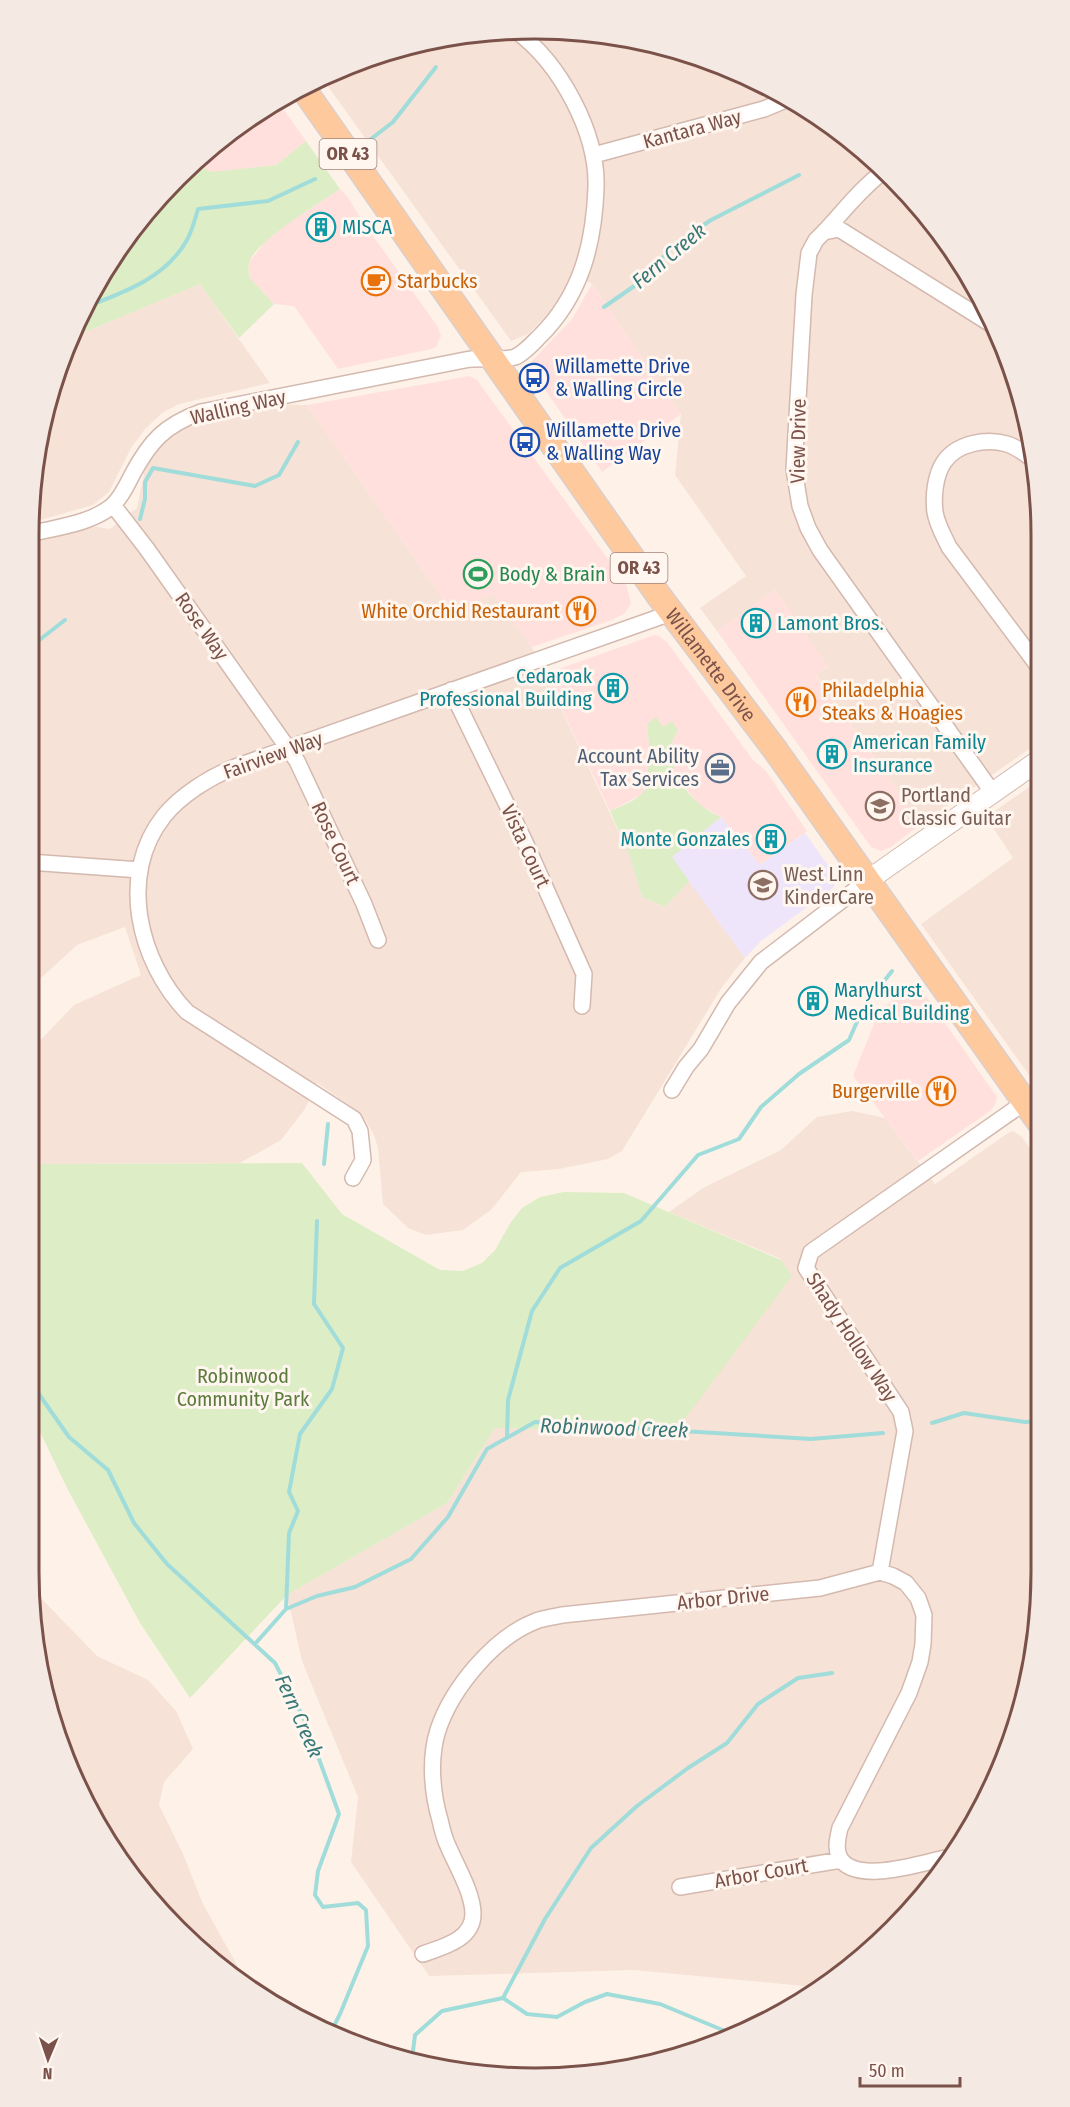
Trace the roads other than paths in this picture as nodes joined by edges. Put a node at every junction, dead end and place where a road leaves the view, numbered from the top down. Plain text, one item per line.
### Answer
1 (526, 39) edge
2 (307, 95) edge
3 (779, 103) edge
4 (594, 155) junction
5 (878, 177) edge
6 (824, 231) junction
7 (981, 318) edge
8 (491, 358) junction
9 (1024, 454) edge
10 (113, 505) junction
11 (39, 532) edge
12 (671, 613) junction
13 (1031, 657) edge
14 (451, 690) junction
15 (288, 748) junction
16 (1031, 766) edge
17 (993, 793) junction
18 (39, 863) edge
19 (140, 870) junction
20 (867, 880) junction
21 (378, 940) dead end
22 (582, 1006) dead end
23 (672, 1090) dead end
24 (1025, 1102) junction
25 (1031, 1111) edge
26 (353, 1178) dead end
27 (879, 1572) junction
28 (939, 1859) edge
29 (841, 1860) junction
30 (680, 1887) dead end
31 (423, 1954) dead end

1 - 4 street, Walling Way
2 - 8 main road, Willamette Drive / OR 43
3 - 4 street, Kantara Way
4 - 8 street, Walling Way
5 - 6 street, View Drive
6 - 7 street
6 - 17 street, View Drive
8 - 10 street, Walling Way
8 - 12 main road, Willamette Drive / OR 43
9 - 13 street
10 - 11 street, Walling Way
10 - 15 street, Rose Way
12 - 14 street, Fairview Way
12 - 20 main road, Willamette Drive / OR 43
14 - 15 street, Fairview Way
14 - 22 street, Vista Court
15 - 19 street, Fairview Way
15 - 21 street, Rose Court
16 - 17 street
17 - 20 street
18 - 19 street
19 - 26 street, Fairview Way
20 - 23 street
20 - 24 main road, Willamette Drive / OR 43
24 - 25 main road, Willamette Drive / OR 43
24 - 27 street, Shady Hollow Way
27 - 29 street
27 - 31 street, Arbor Drive
28 - 29 street
29 - 30 street, Arbor Court

